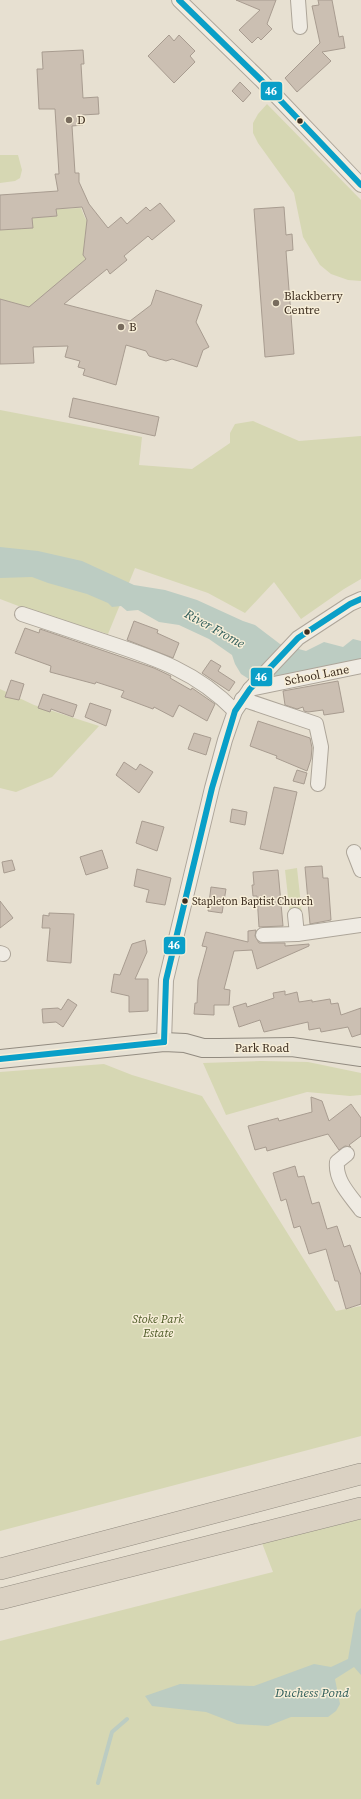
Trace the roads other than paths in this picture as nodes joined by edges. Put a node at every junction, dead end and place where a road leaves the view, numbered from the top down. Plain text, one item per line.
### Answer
1 (179, 0) edge
2 (298, 0) edge
3 (300, 27) dead end
4 (361, 185) edge
5 (361, 600) edge
6 (22, 614) dead end
7 (361, 666) edge
8 (246, 696) junction
9 (318, 784) dead end
10 (354, 852) dead end
11 (361, 870) edge
12 (295, 915) dead end
13 (361, 925) edge
14 (297, 934) junction
15 (263, 935) dead end
16 (164, 1042) junction
17 (361, 1057) edge
18 (0, 1059) edge
19 (347, 1154) dead end
20 (361, 1210) edge
21 (361, 1474) edge
22 (361, 1508) edge
23 (0, 1569) edge
24 (0, 1599) edge

1 - 4 street
2 - 3 street
5 - 8 street
6 - 8 street
7 - 8 street, School Lane
8 - 9 street
8 - 16 street
10 - 11 street
12 - 14 street
13 - 14 street
14 - 15 street
16 - 17 main road, Park Road
16 - 18 main road, Park Road
19 - 20 street
21 - 23 highway
22 - 24 highway

